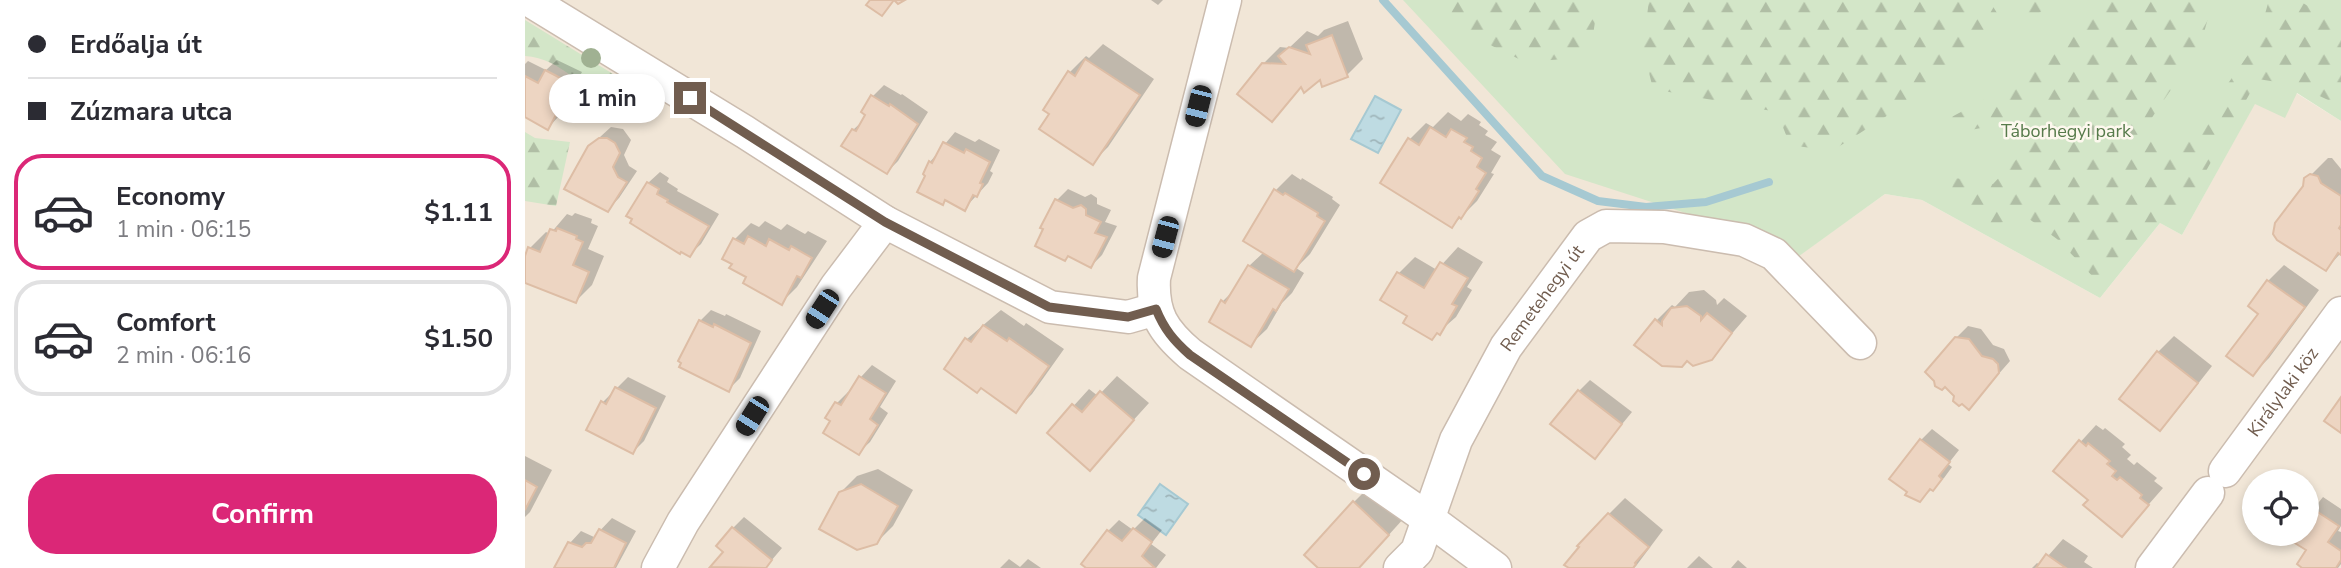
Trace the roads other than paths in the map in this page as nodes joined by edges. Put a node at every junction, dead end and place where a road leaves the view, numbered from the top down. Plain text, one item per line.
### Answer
1 (529, 0) edge
2 (1224, 0) edge
3 (885, 222) junction
4 (1156, 309) junction
5 (2341, 313) edge
6 (1860, 343) dead end
7 (1430, 520) junction
8 (658, 568) edge
9 (1400, 568) edge
10 (1495, 568) edge
11 (2152, 568) edge

1 - 3 street
2 - 4 street
3 - 4 street
3 - 8 street
4 - 7 street
5 - 11 street, Királylaki köz
6 - 7 street, Remetehegyi út
7 - 9 street, Remetehegyi út
7 - 10 street

